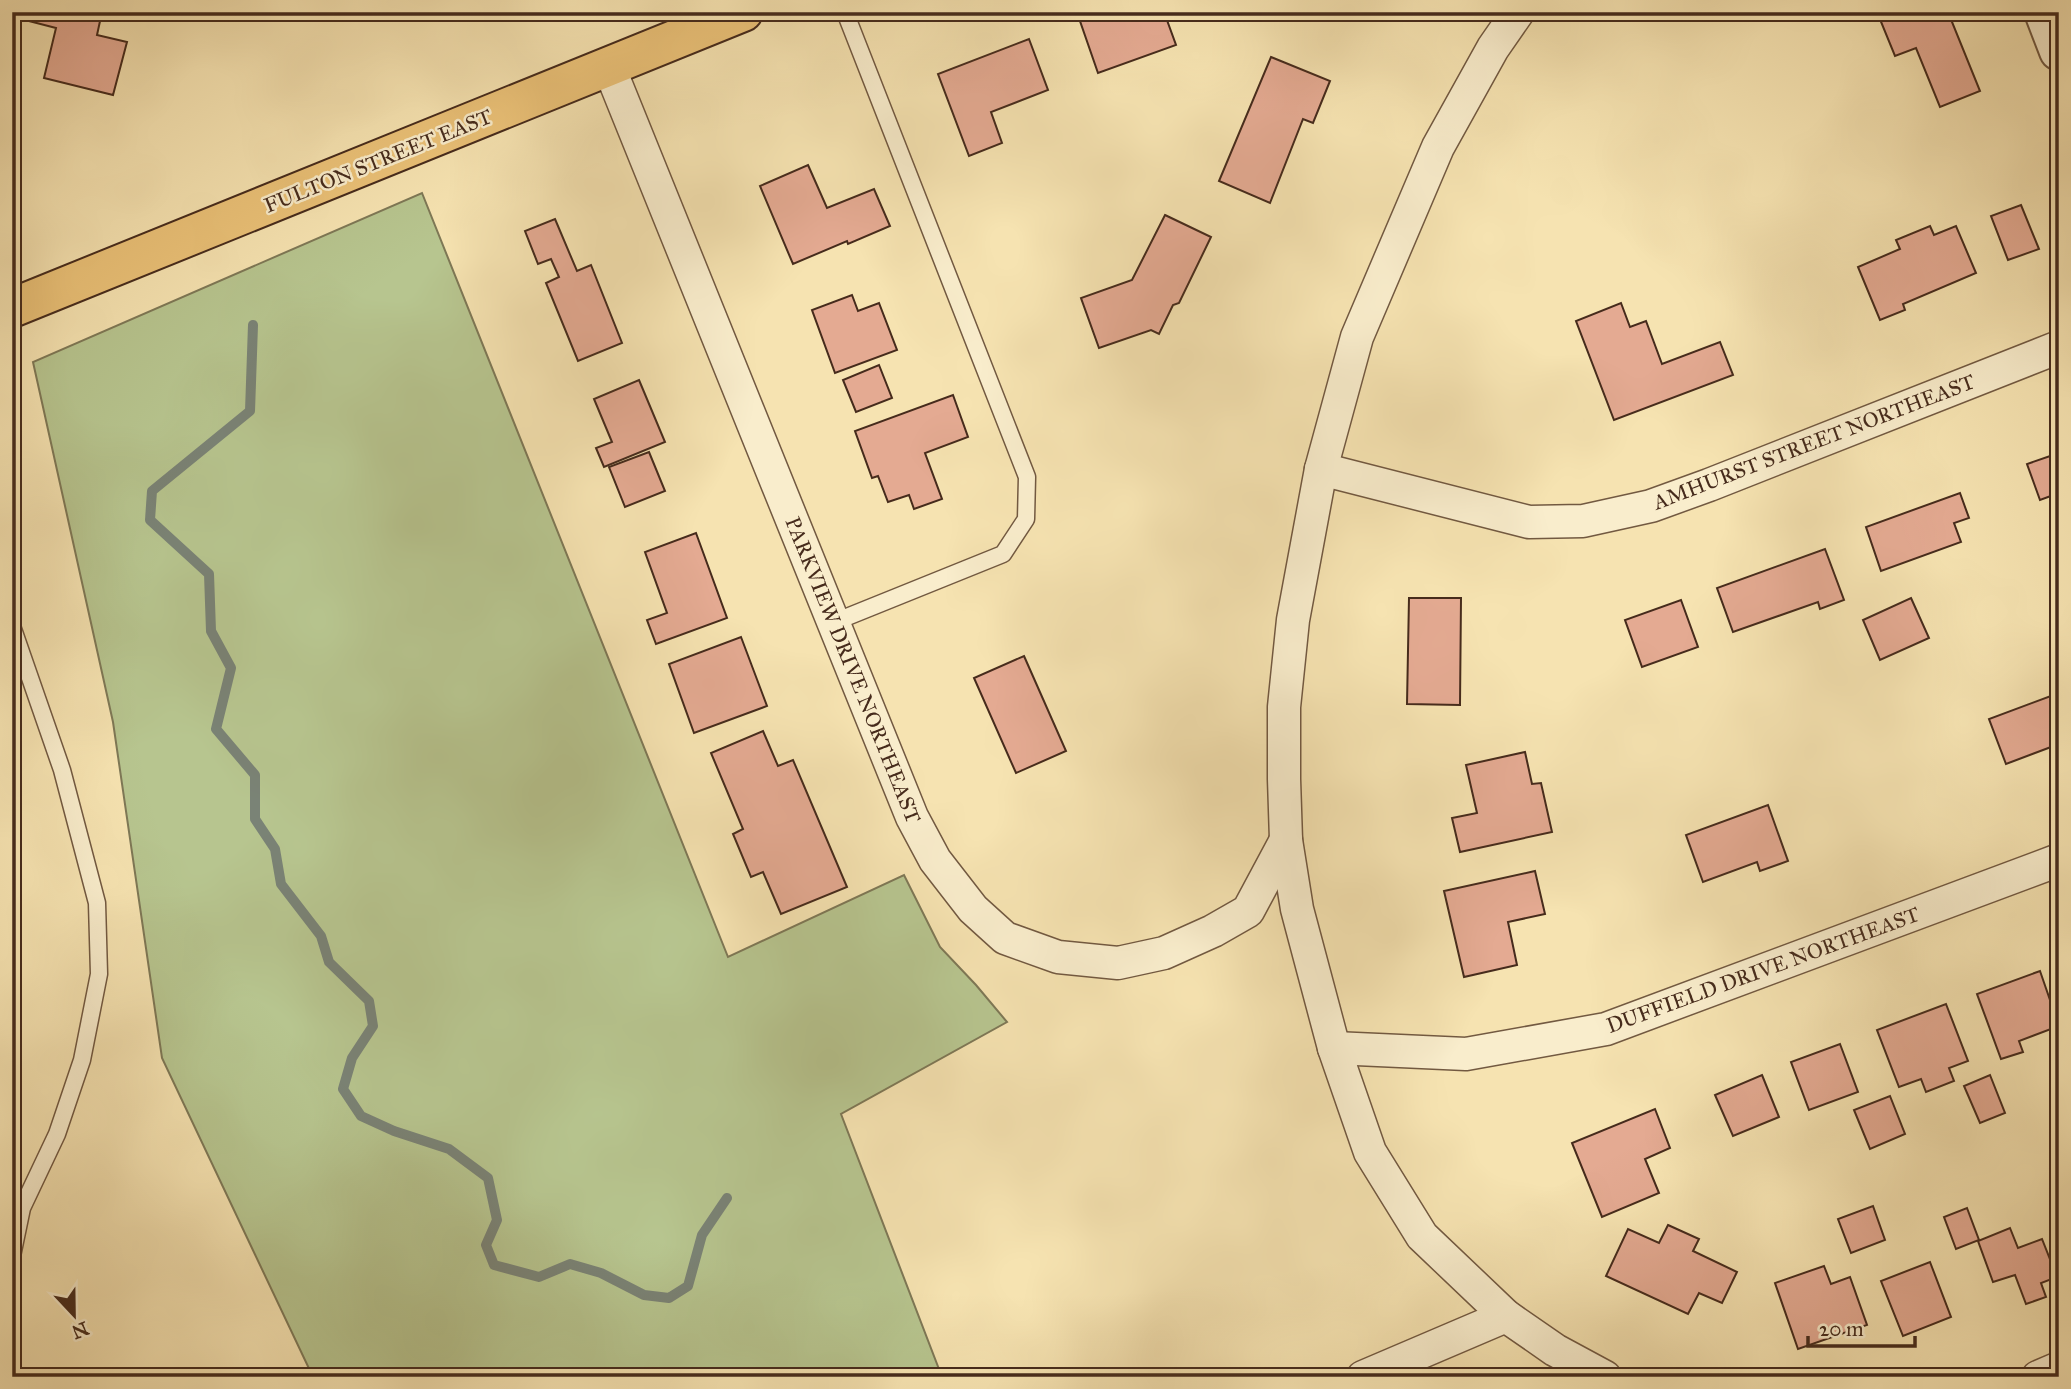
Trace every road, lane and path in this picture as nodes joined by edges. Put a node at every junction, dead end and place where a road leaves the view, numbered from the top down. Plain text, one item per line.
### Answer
1 (743, 12) edge
2 (845, 12) edge
3 (1518, 12) edge
4 (2043, 12) edge
5 (2059, 51) edge
6 (609, 67) junction
7 (12, 308) edge
8 (2059, 347) edge
9 (1321, 469) junction
10 (832, 623) junction
11 (12, 626) edge
12 (1286, 840) junction
13 (2059, 860) edge
14 (1334, 1048) junction
15 (12, 1256) edge
16 (1506, 1316) junction
17 (2059, 1368) edge
18 (1363, 1377) edge
19 (1605, 1377) edge
20 (2038, 1377) edge

1 - 6 main road, FULTON STREET EAST
2 - 10 lane
3 - 9 street
4 - 5 street
6 - 7 main road, FULTON STREET EAST
6 - 10 street, PARKVIEW DRIVE NORTHEAST
8 - 9 street, AMHURST STREET NORTHEAST
9 - 12 street
10 - 12 street, PARKVIEW DRIVE NORTHEAST
11 - 15 lane
12 - 14 street
13 - 14 street, DUFFIELD DRIVE NORTHEAST
14 - 16 street
16 - 18 street
16 - 19 street
17 - 20 street

